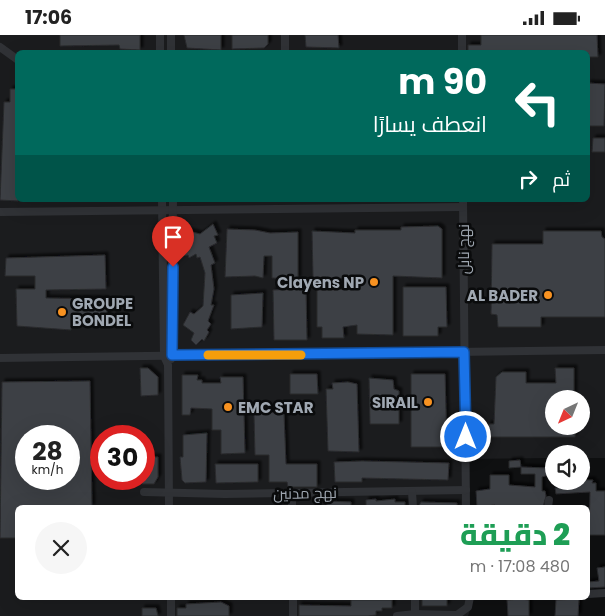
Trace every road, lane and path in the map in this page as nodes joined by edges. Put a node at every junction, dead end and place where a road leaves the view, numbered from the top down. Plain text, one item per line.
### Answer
1 (160, 35) edge
2 (171, 35) edge
3 (285, 35) edge
4 (462, 35) edge
5 (0, 47) edge
6 (160, 50) edge
7 (172, 50) edge
8 (285, 50) edge
9 (462, 50) edge
10 (15, 58) edge
11 (162, 202) edge
12 (173, 202) edge
13 (463, 203) edge
14 (162, 209) junction
15 (173, 210) junction
16 (0, 212) edge
17 (605, 350) edge
18 (464, 352) junction
19 (164, 355) junction
20 (172, 355) junction
21 (0, 358) edge
22 (168, 365) junction
23 (466, 490) junction
24 (144, 492) dead end
25 (169, 492) junction
26 (412, 492) junction
27 (292, 494) junction
28 (169, 505) edge
29 (292, 505) edge
30 (413, 505) edge
31 (466, 505) edge
32 (605, 593) edge
33 (590, 594) edge
34 (171, 600) edge
35 (293, 600) edge
36 (415, 600) edge
37 (469, 600) edge
38 (415, 614) junction
39 (171, 616) edge
40 (293, 616) edge
41 (397, 616) edge

1 - 6 street
2 - 7 street
3 - 8 street
4 - 9 street
5 - 10 street
11 - 14 street
12 - 15 street
13 - 15 street
13 - 18 street, نهج نابل
14 - 15 street
14 - 16 street
14 - 19 street
15 - 20 street
17 - 18 street
18 - 20 street
18 - 23 street, نهج نابل
19 - 20 street
19 - 21 street
19 - 22 street
20 - 22 street
22 - 25 street
23 - 26 street, نهج مدنين
23 - 31 street, نهج نابل
24 - 25 street, نهج مدنين
25 - 27 street, نهج مدنين
25 - 28 street
26 - 27 street, نهج مدنين
26 - 30 street
27 - 29 street
32 - 33 street
34 - 39 street
35 - 40 street
36 - 38 street
37 - 38 street
38 - 41 street

